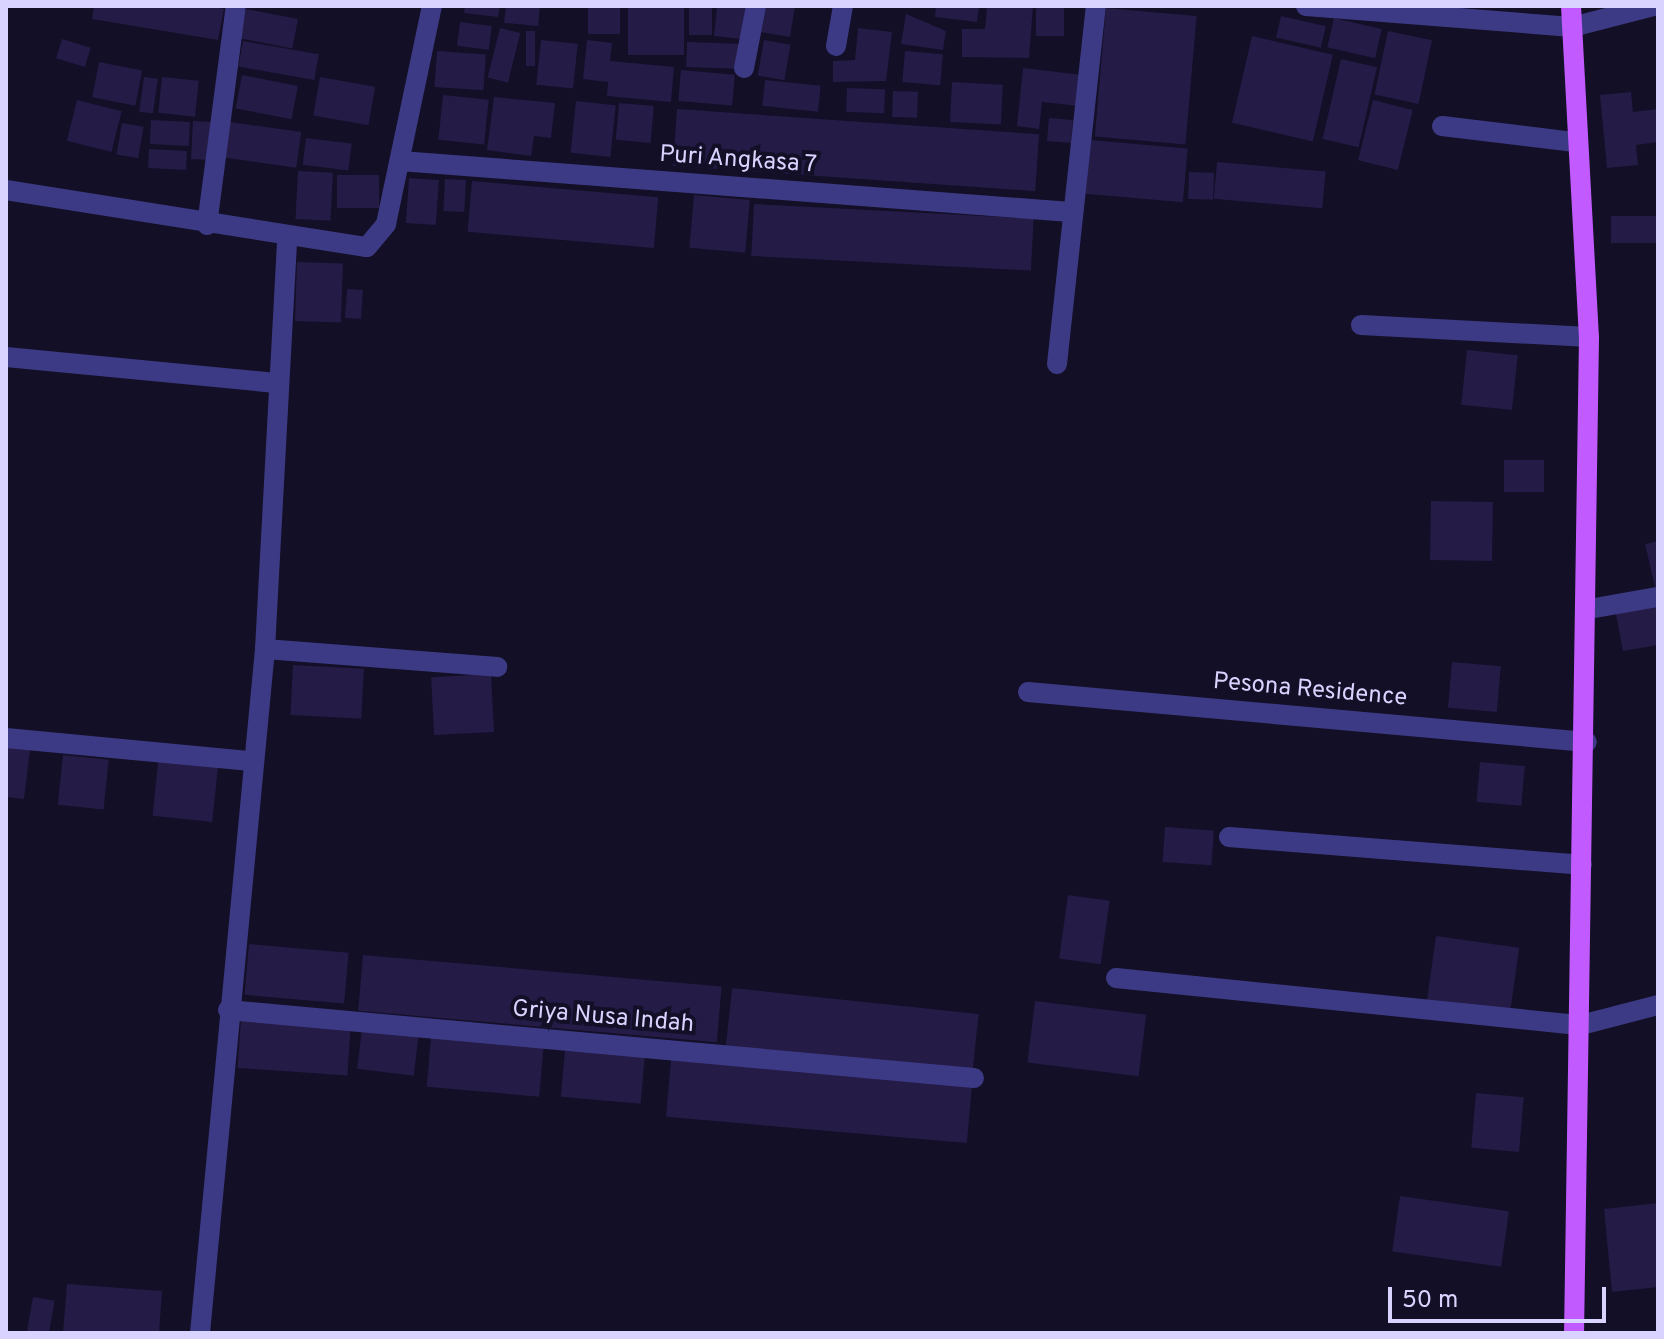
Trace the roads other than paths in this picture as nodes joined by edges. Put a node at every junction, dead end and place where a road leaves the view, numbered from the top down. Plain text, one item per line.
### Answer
1 (236, 6) edge
2 (432, 6) edge
3 (756, 6) edge
4 (843, 6) edge
5 (1096, 6) edge
6 (1306, 6) edge
7 (1653, 6) edge
8 (1571, 16) edge
9 (836, 46) dead end
10 (744, 68) dead end
11 (1442, 126) dead end
12 (1575, 142) junction
13 (400, 161) junction
14 (6, 190) edge
15 (1071, 212) junction
16 (207, 225) junction
17 (287, 237) junction
18 (1361, 325) dead end
19 (1589, 337) junction
20 (6, 357) edge
21 (1057, 364) dead end
22 (276, 383) junction
23 (1658, 597) edge
24 (1589, 609) junction
25 (265, 649) junction
26 (497, 667) dead end
27 (1028, 692) dead end
28 (6, 738) edge
29 (1587, 742) junction
30 (251, 761) junction
31 (1229, 837) dead end
32 (1582, 865) junction
33 (1116, 978) dead end
34 (1658, 1005) edge
35 (228, 1010) junction
36 (1581, 1025) junction
37 (974, 1078) dead end
38 (200, 1333) edge
39 (1574, 1333) edge

1 - 16 street
2 - 13 street
3 - 10 street
4 - 9 street
5 - 15 street
6 - 8 street
7 - 8 street
8 - 12 main road
11 - 12 street
12 - 19 main road
13 - 15 street, Puri Angkasa 7
13 - 17 street
14 - 16 street
15 - 21 street
16 - 17 street
17 - 22 street
18 - 19 street
19 - 24 main road
20 - 22 street
22 - 25 street
23 - 24 street
24 - 29 main road
25 - 26 street
25 - 30 street
27 - 29 street, Pesona Residence
28 - 30 street
29 - 32 main road
30 - 35 street
31 - 32 street
32 - 36 main road
33 - 36 street
34 - 36 street
35 - 37 street, Griya Nusa Indah
35 - 38 street
36 - 39 main road

